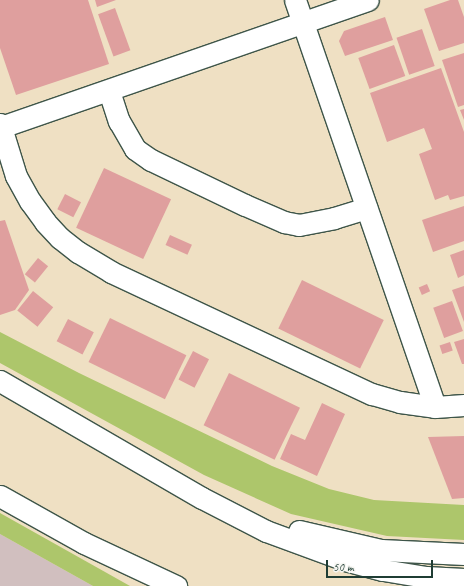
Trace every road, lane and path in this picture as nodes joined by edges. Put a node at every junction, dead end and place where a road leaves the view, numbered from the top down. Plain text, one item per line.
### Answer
1 (295, 0) edge
2 (368, 0) edge
3 (303, 22) junction
4 (109, 91) junction
5 (1, 125) edge
6 (366, 208) junction
7 (0, 381) edge
8 (464, 405) edge
9 (436, 407) junction
10 (0, 496) edge
11 (202, 498) junction
12 (464, 554) edge
13 (464, 579) edge
14 (176, 586) edge

1 - 3 street
2 - 3 street
3 - 4 street
3 - 6 street
4 - 5 street
4 - 6 street
5 - 9 street
6 - 9 street
7 - 11 street
8 - 9 street
10 - 14 street
11 - 12 street
11 - 13 street

